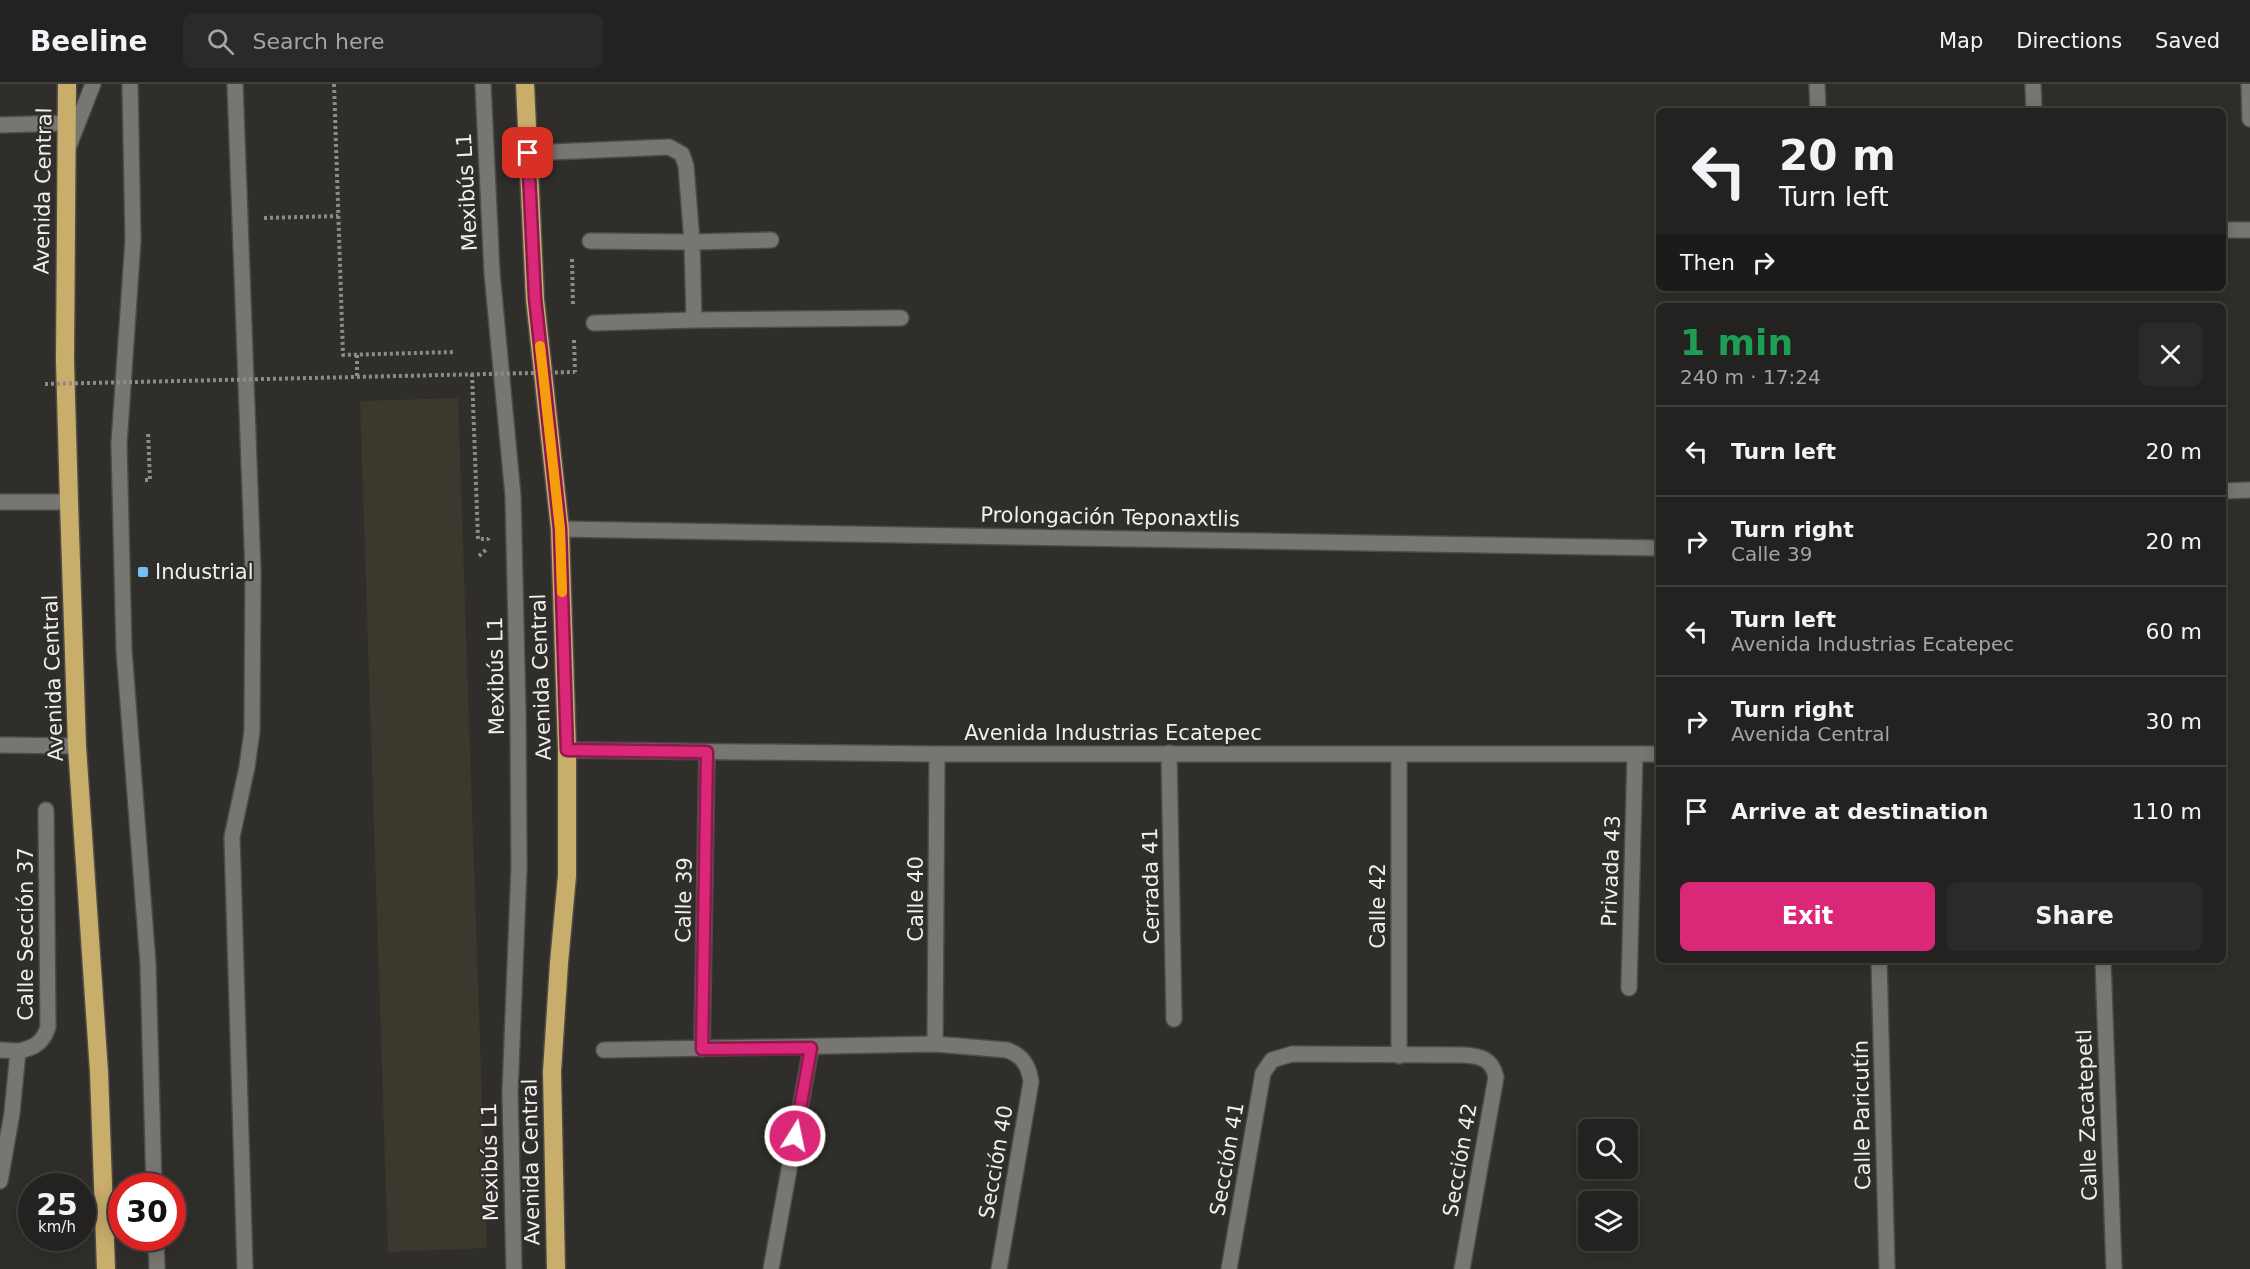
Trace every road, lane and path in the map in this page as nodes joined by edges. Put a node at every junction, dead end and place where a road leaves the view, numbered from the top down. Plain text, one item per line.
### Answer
1 (67, 84) edge
2 (93, 84) edge
3 (130, 84) edge
4 (235, 84) edge
5 (334, 84) edge
6 (483, 84) edge
7 (525, 84) edge
8 (1817, 84) edge
9 (2033, 84) edge
10 (2249, 84) edge
11 (1818, 108) edge
12 (2034, 108) edge
13 (2250, 119) edge
14 (67, 123) junction
15 (0, 125) edge
16 (66, 152) junction
17 (528, 153) junction
18 (338, 216) junction
19 (241, 218) junction
20 (2226, 230) edge
21 (2250, 230) edge
22 (771, 240) dead end
23 (590, 242) dead end
24 (692, 242) junction
25 (572, 256) dead end
26 (574, 314) dead end
27 (901, 318) dead end
28 (694, 320) junction
29 (594, 323) dead end
30 (574, 337) dead end
31 (455, 352) dead end
32 (357, 355) junction
33 (472, 374) junction
34 (357, 377) junction
35 (45, 384) dead end
36 (2250, 490) edge
37 (2226, 491) edge
38 (0, 502) edge
39 (69, 502) junction
40 (560, 529) junction
41 (487, 530) dead end
42 (1656, 548) edge
43 (0, 745) edge
44 (77, 746) junction
45 (567, 750) junction
46 (707, 752) junction
47 (1169, 753) junction
48 (937, 754) junction
49 (1635, 754) junction
50 (1656, 754) edge
51 (1399, 756) junction
52 (46, 810) dead end
53 (1879, 963) edge
54 (2103, 963) edge
55 (1629, 988) dead end
56 (1174, 1019) dead end
57 (935, 1044) junction
58 (811, 1048) junction
59 (702, 1049) junction
60 (0, 1050) edge
61 (604, 1050) dead end
62 (18, 1051) junction
63 (1399, 1056) junction
64 (154, 1173) edge
65 (0, 1181) edge
66 (156, 1251) edge
67 (106, 1269) edge
68 (157, 1269) edge
69 (245, 1269) edge
70 (514, 1269) edge
71 (556, 1269) edge
72 (771, 1269) edge
73 (999, 1269) edge
74 (1229, 1269) edge
75 (1462, 1269) edge
76 (1887, 1269) edge
77 (2114, 1269) edge

1 - 14 highway, Avenida Central
2 - 16 street
3 - 64 street
4 - 19 street
5 - 18 path
6 - 70 street, Mexibús L1
7 - 17 highway, Avenida Central
8 - 11 street
9 - 12 street
10 - 13 street
14 - 15 street
14 - 16 highway, Avenida Central
16 - 39 highway, Avenida Central
17 - 24 street
17 - 40 highway, Avenida Central
18 - 19 path
18 - 32 path
19 - 69 street
20 - 21 street
22 - 24 street
23 - 24 street
24 - 28 street
25 - 26 path
27 - 28 street
28 - 29 street
30 - 33 path, bridge
31 - 32 path
32 - 34 path
33 - 34 path, bridge
33 - 41 path
34 - 35 path, bridge
36 - 37 street
38 - 39 street
39 - 44 highway, Avenida Central
40 - 42 street, Prolongación Teponaxtlis
40 - 45 highway, Avenida Central
43 - 44 street
44 - 67 highway, Avenida Central
45 - 46 street, Avenida Industrias Ecatepec
45 - 71 highway, Avenida Central
46 - 48 street, Avenida Industrias Ecatepec
46 - 59 street, Calle 39
47 - 48 street, Avenida Industrias Ecatepec
47 - 51 street, Avenida Industrias Ecatepec
47 - 56 street, Cerrada 41
48 - 57 street, Calle 40
49 - 50 street, Avenida Industrias Ecatepec
49 - 51 street, Avenida Industrias Ecatepec
49 - 55 street, Privada 43
51 - 63 street, Calle 42
52 - 62 street, Calle Sección 37
53 - 76 street, Calle Paricutín
54 - 77 street, Calle Zacatepetl
57 - 58 street
57 - 73 street, Sección 40
58 - 59 street
58 - 72 street
59 - 61 street
60 - 62 street
62 - 65 street, Calle Sección 37
63 - 74 street, Sección 41
63 - 75 street, Sección 42
66 - 68 street

